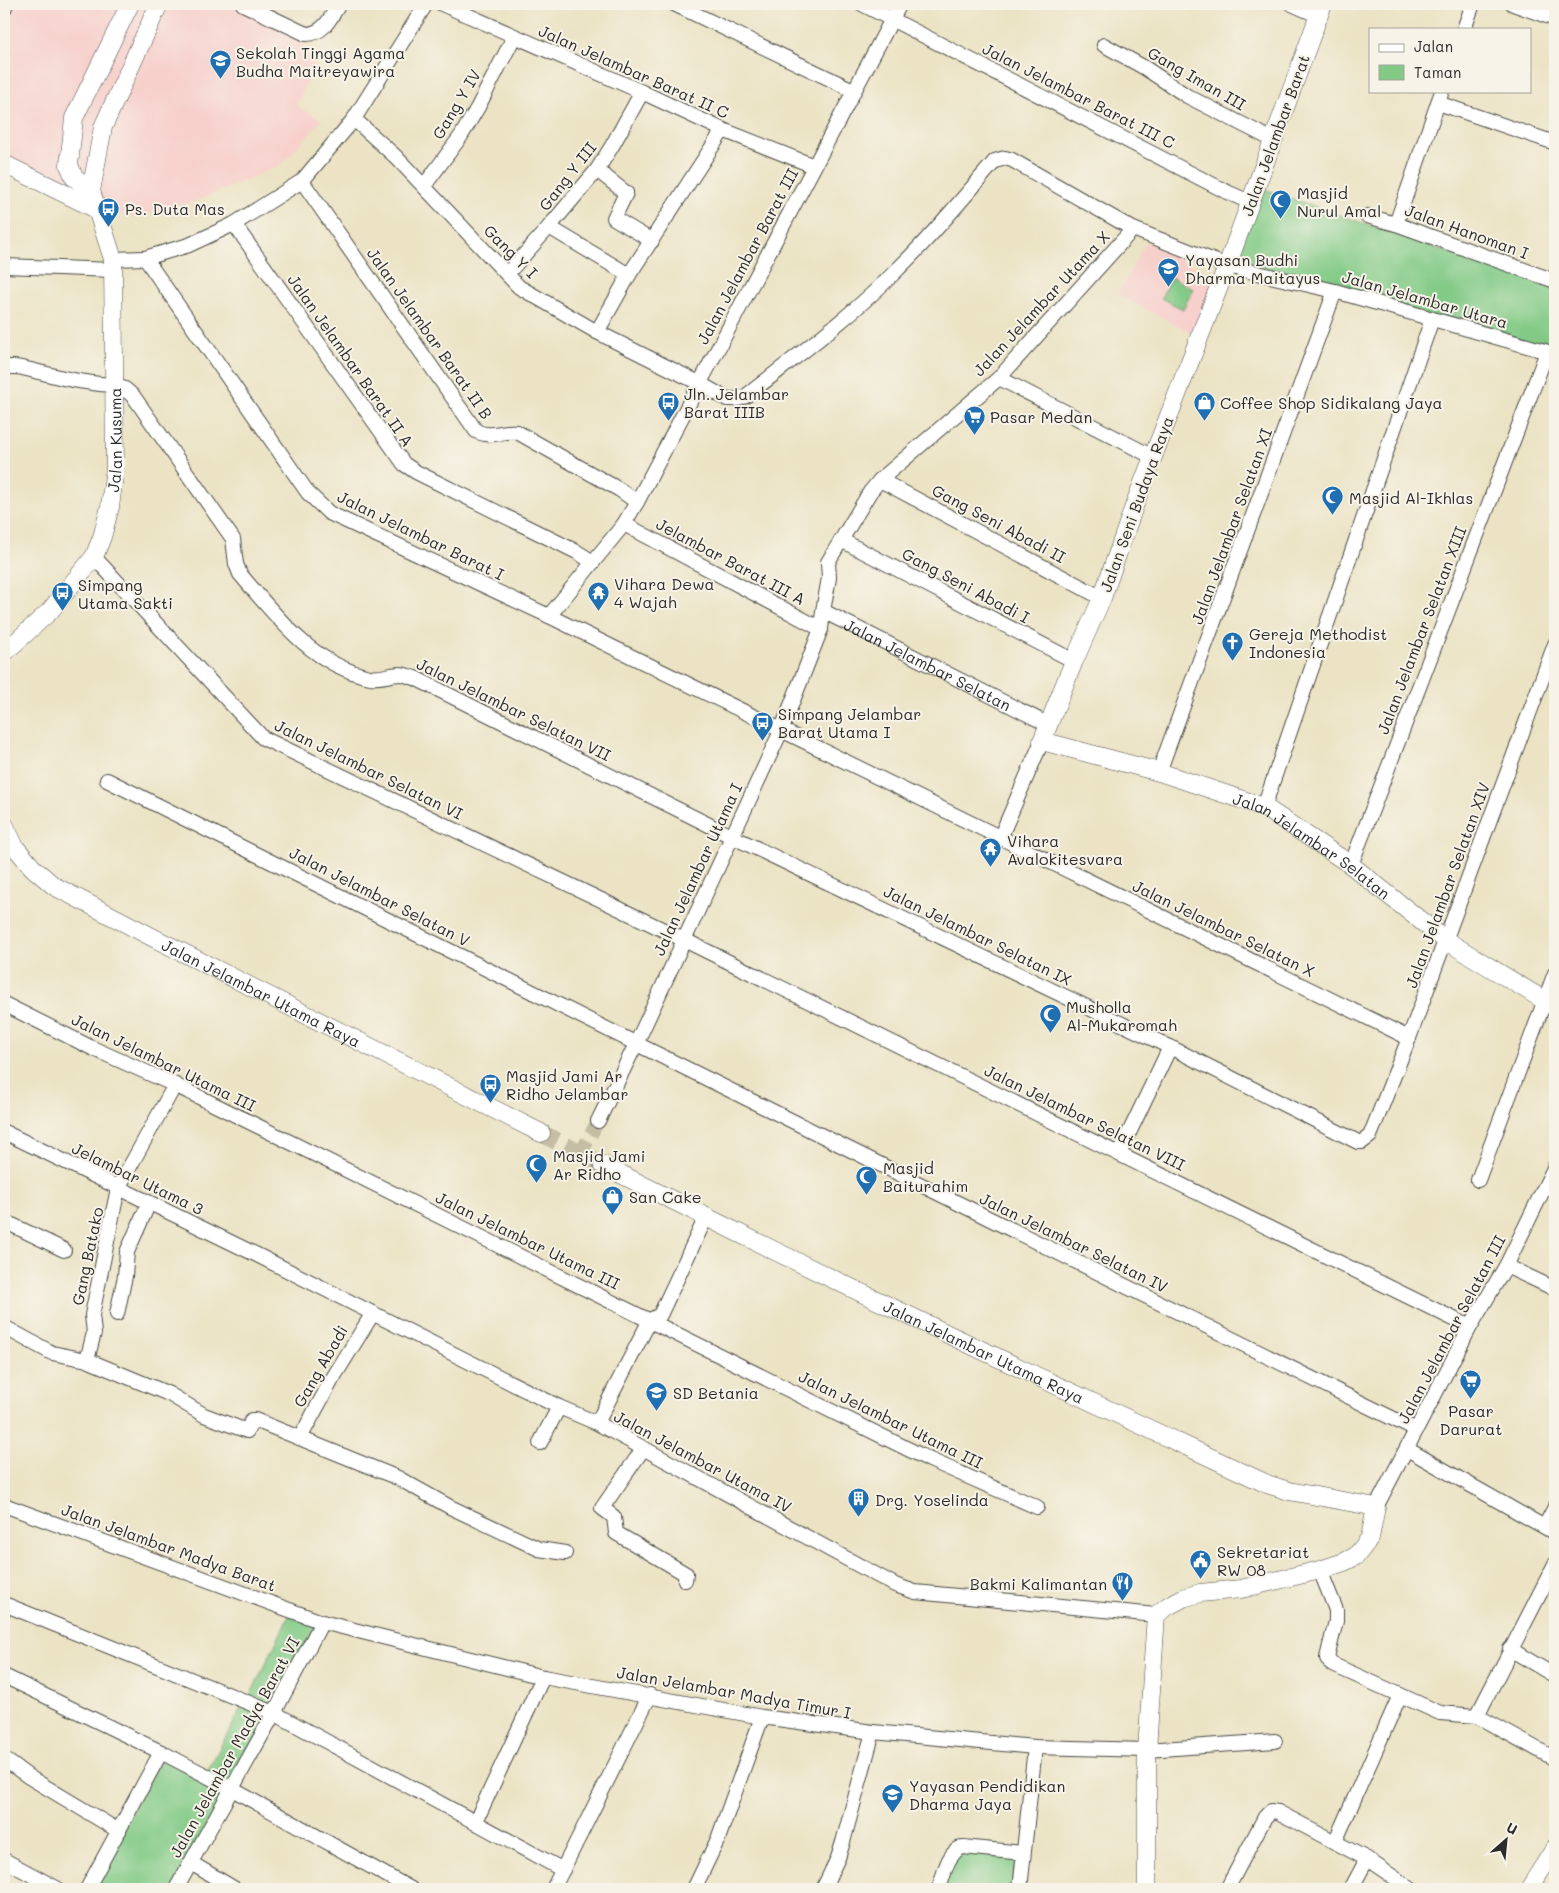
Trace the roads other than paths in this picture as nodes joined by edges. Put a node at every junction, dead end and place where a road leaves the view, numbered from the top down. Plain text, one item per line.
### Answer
1 (6, 4) edge
2 (130, 4) edge
3 (159, 4) edge
4 (243, 4) edge
5 (339, 4) edge
6 (426, 4) edge
7 (442, 4) edge
8 (674, 4) edge
9 (862, 4) edge
10 (900, 4) edge
11 (1292, 4) edge
12 (1473, 4) edge
13 (1513, 4) edge
14 (4, 9) edge
15 (1321, 10) edge
16 (892, 18) junction
17 (1555, 19) edge
18 (1464, 28) edge
19 (514, 37) junction
20 (1104, 45) dead end
21 (853, 90) junction
22 (642, 92) junction
23 (1440, 97) edge
24 (354, 119) junction
25 (722, 130) junction
26 (1273, 140) junction
27 (1555, 143) edge
28 (4, 164) edge
29 (814, 166) junction
30 (597, 170) junction
31 (302, 180) junction
32 (424, 186) junction
33 (91, 191) junction
34 (1250, 202) junction
35 (96, 209) junction
36 (1367, 216) dead end
37 (234, 224) junction
38 (1396, 224) junction
39 (550, 227) junction
40 (1133, 229) junction
41 (652, 241) junction
42 (145, 258) junction
43 (113, 264) junction
44 (4, 266) edge
45 (1227, 266) junction
46 (506, 274) junction
47 (629, 275) junction
48 (1555, 281) edge
49 (1335, 291) junction
50 (1432, 320) junction
51 (597, 332) junction
52 (1551, 353) edge
53 (4, 368) edge
54 (999, 378) junction
55 (699, 382) junction
56 (114, 385) junction
57 (1153, 457) junction
58 (880, 480) junction
59 (637, 502) junction
60 (624, 524) junction
61 (842, 540) junction
62 (94, 557) junction
63 (593, 562) junction
64 (1102, 598) junction
65 (823, 612) junction
66 (549, 616) junction
67 (821, 629) junction
68 (1555, 644) edge
69 (4, 653) edge
70 (1074, 661) junction
71 (781, 731) junction
72 (1046, 733) junction
73 (1159, 772) junction
74 (108, 780) dead end
75 (1264, 807) junction
76 (4, 824) edge
77 (731, 836) junction
78 (1000, 838) junction
79 (1351, 865) junction
80 (683, 940) junction
81 (1446, 940) junction
82 (1555, 973) edge
83 (4, 1004) edge
84 (1550, 1004) edge
85 (1409, 1038) junction
86 (636, 1044) junction
87 (1170, 1047) junction
88 (175, 1085) junction
89 (598, 1120) tunnel mouth
90 (4, 1132) edge
91 (541, 1133) tunnel mouth
92 (1370, 1136) joint
93 (1119, 1154) junction
94 (603, 1165) tunnel mouth
95 (1555, 1166) edge
96 (1478, 1180) dead end
97 (118, 1188) junction
98 (149, 1203) junction
99 (706, 1217) junction
100 (4, 1221) edge
101 (64, 1250) dead end
102 (257, 1255) joint
103 (1506, 1266) junction
104 (1555, 1289) edge
105 (372, 1313) junction
106 (117, 1314) dead end
107 (650, 1320) junction
108 (4, 1327) edge
109 (1470, 1328) junction
110 (87, 1360) junction
111 (559, 1406) junction
112 (597, 1423) junction
113 (1416, 1430) junction
114 (300, 1438) junction
115 (540, 1443) dead end
116 (644, 1449) junction
117 (1408, 1449) junction
118 (4, 1506) edge
119 (1037, 1507) dead end
120 (1376, 1507) junction
121 (1555, 1507) edge
122 (1550, 1529) edge
123 (565, 1553) dead end
124 (1555, 1564) edge
125 (1320, 1570) junction
126 (685, 1580) dead end
127 (4, 1604) edge
128 (1156, 1615) junction
129 (322, 1622) junction
130 (1510, 1650) junction
131 (4, 1676) edge
132 (1555, 1676) edge
133 (543, 1677) junction
134 (650, 1695) junction
135 (1400, 1695) junction
136 (274, 1713) junction
137 (1477, 1716) junction
138 (762, 1717) junction
139 (874, 1732) junction
140 (1275, 1741) dead end
141 (1035, 1747) junction
142 (1147, 1750) junction
143 (161, 1752) junction
144 (1555, 1758) edge
145 (4, 1759) edge
146 (232, 1789) junction
147 (475, 1823) junction
148 (119, 1831) junction
149 (1335, 1842) junction
150 (1555, 1848) edge
151 (1023, 1853) junction
152 (1367, 1859) junction
153 (4, 1860) edge
154 (190, 1863) junction
155 (563, 1870) junction
156 (58, 1889) edge
157 (88, 1889) edge
158 (176, 1889) edge
159 (235, 1889) edge
160 (411, 1889) edge
161 (553, 1889) edge
162 (694, 1889) edge
163 (823, 1889) edge
164 (938, 1889) edge
165 (1020, 1889) edge
166 (1147, 1889) edge
167 (1226, 1889) edge
168 (1351, 1889) edge
169 (1411, 1889) edge
170 (1529, 1889) edge

1 - 14 street
2 - 33 street
3 - 33 street, Jalan Kusuma
4 - 5 street
6 - 24 street
7 - 19 street, Jalan Jelambar Barat II C
8 - 21 street
9 - 16 street, Jalan Jelambar Barat III C
10 - 16 street, Jalan Jelambar Barat III
11 - 15 street
12 - 18 street
13 - 17 street
15 - 26 street, Jalan Jelambar Barat
16 - 21 street, Jalan Jelambar Barat III
16 - 34 street, Jalan Jelambar Barat III C
19 - 22 street, Jalan Jelambar Barat II C
19 - 32 street, Gang Y IV
20 - 26 street, Gang Iman III
21 - 29 street, Jalan Jelambar Barat III
22 - 25 street, Jalan Jelambar Barat II C
22 - 30 street, Gang Y III
23 - 27 street
23 - 38 street
24 - 31 street
24 - 32 street, Gang Y I
25 - 29 street, Jalan Jelambar Barat II C
25 - 41 street
26 - 34 street, Jalan Jelambar Barat
28 - 35 street
29 - 55 street, Jalan Jelambar Barat III
30 - 39 street, Gang Y III
30 - 41 street
31 - 37 street
31 - 59 street, Jalan Jelambar Barat II B
32 - 46 street, Gang Y I
33 - 35 street, Jalan Kusuma
34 - 45 street, Jalan Jelambar Barat
35 - 43 street, Jalan Kusuma
36 - 38 street, Jalan Hanoman I
37 - 42 street
37 - 63 street, Jalan Jelambar Barat II A
38 - 48 street, Jalan Hanoman I
39 - 46 street, Gang Y III
39 - 47 street
40 - 45 street, Jalan Jelambar Utara
40 - 54 street, Jalan Jelambar Utama X
40 - 55 street, Gang Y I
41 - 47 street
42 - 43 street
42 - 66 street, Jalan Jelambar Barat I
43 - 44 street
43 - 56 street, Jalan Kusuma
45 - 49 street, Jalan Jelambar Utara
45 - 57 street, Jalan Seni Budaya Raya
46 - 51 street, Gang Y I
47 - 51 street
49 - 50 street, Jalan Jelambar Utara
49 - 73 street, Jalan Jelambar Selatan XI
50 - 52 street, Jalan Jelambar Utara
50 - 75 street
51 - 55 street, Gang Y I
52 - 79 street, Jalan Jelambar Selatan XIII
53 - 56 street
54 - 57 street
54 - 58 street, Jalan Jelambar Utama X
55 - 59 street, Jalan Jelambar Barat III
56 - 62 street, Jalan Kusuma
56 - 77 street, Jalan Jelambar Selatan VII
57 - 64 street, Jalan Seni Budaya Raya
58 - 61 street, Jalan Jelambar Utama X
58 - 64 street, Gang Seni Abadi II
59 - 60 street, Jalan Jelambar Barat III
60 - 63 street, Jalan Jelambar Barat III
60 - 67 street, Jelambar Barat III A
61 - 65 street, Jalan Jelambar Utama X
61 - 70 street, Gang Seni Abadi I
62 - 69 street, Jalan Kusuma
62 - 80 street, Jalan Jelambar Selatan VI
63 - 66 street, Jalan Jelambar Barat III
64 - 70 street, Jalan Seni Budaya Raya
65 - 67 street, Jalan Jelambar Selatan
65 - 72 street, Jalan Jelambar Selatan
66 - 71 street, Jalan Jelambar Barat I
67 - 71 street, Jalan Jelambar Utama I
68 - 81 street, Jalan Jelambar Selatan XIV
70 - 72 street, Jalan Seni Budaya Raya
71 - 77 street, Jalan Jelambar Utama I
71 - 78 street, Jalan Jelambar Selatan X
72 - 73 street, Jalan Jelambar Selatan
72 - 78 street
73 - 75 street, Jalan Jelambar Selatan
74 - 86 street, Jalan Jelambar Selatan V
75 - 79 street, Jalan Jelambar Selatan
76 - 91 street, Jalan Jelambar Utama Raya
77 - 80 street, Jalan Jelambar Utama I
77 - 87 street, Jalan Jelambar Selatan IX
78 - 85 street, Jalan Jelambar Selatan X
79 - 81 street, Jalan Jelambar Selatan
80 - 86 street, Jalan Jelambar Utama I
80 - 93 street, Jalan Jelambar Selatan VIII
81 - 84 street, Jalan Jelambar Selatan
81 - 85 street, Jalan Jelambar Selatan XIV
82 - 84 street
83 - 88 street, Jalan Jelambar Utama III
84 - 96 street
85 - 92 street, Jalan Jelambar Selatan XIV
86 - 89 street, Jalan Jelambar Utama I
86 - 113 street, Jalan Jelambar Selatan IV
87 - 92 street, Jalan Jelambar Selatan IX
87 - 93 street
88 - 97 street, Gang Batako
88 - 107 street, Jalan Jelambar Utama III
90 - 97 street, Jelambar Utama 3
93 - 109 street, Jalan Jelambar Selatan VIII
94 - 99 street, Jalan Jelambar Utama Raya
95 - 103 street, Jalan Jelambar Selatan III
97 - 98 street, Jelambar Utama 3
97 - 110 street, Gang Batako
98 - 102 street, Jelambar Utama 3
98 - 106 street
99 - 107 street
99 - 120 street, Jalan Jelambar Utama Raya
100 - 101 street
102 - 105 street, Jalan Jelambar Utama IV
103 - 104 street
103 - 109 street, Jalan Jelambar Selatan III
105 - 111 street, Jalan Jelambar Utama IV
105 - 114 street, Gang Abadi
107 - 112 street
107 - 119 street, Jalan Jelambar Utama III
108 - 110 street
109 - 113 street, Jalan Jelambar Selatan III
110 - 114 street
111 - 112 street, Jalan Jelambar Utama IV
111 - 115 street
112 - 116 street, Jalan Jelambar Utama IV
113 - 117 street, Jalan Jelambar Selatan III
114 - 123 street
116 - 126 street
116 - 128 street, Jalan Jelambar Utama IV
117 - 120 street, Jalan Jelambar Selatan III
117 - 122 street
118 - 129 street, Jalan Jelambar Madya Barat
120 - 125 street
121 - 122 street
124 - 130 street
125 - 128 street
125 - 135 street
127 - 136 street
128 - 142 street
129 - 133 street, Jalan Jelambar Madya Timur I
129 - 136 street, Jalan Jelambar Madya Barat VI
130 - 132 street
130 - 137 street
131 - 143 street
133 - 134 street, Jalan Jelambar Madya Timur I
133 - 147 street
134 - 138 street, Jalan Jelambar Madya Timur I
134 - 155 street
135 - 137 street
135 - 149 street
136 - 146 street, Jalan Jelambar Madya Barat VI
136 - 147 street
137 - 144 street
138 - 139 street, Jalan Jelambar Madya Timur I
138 - 162 street
139 - 141 street, Jalan Jelambar Madya Timur I
139 - 163 street
140 - 142 street, Jalan Jelambar Madya Timur I
141 - 142 street, Jalan Jelambar Madya Timur I
141 - 151 street
142 - 166 street
143 - 146 street
143 - 148 street
145 - 148 street
146 - 154 street, Jalan Jelambar Madya Barat VI
146 - 160 street
147 - 155 street
148 - 157 street
149 - 152 street
149 - 167 street
150 - 170 street
151 - 164 street
151 - 165 street
152 - 168 street
152 - 169 street
153 - 156 street
154 - 158 street, Jalan Jelambar Madya Barat VI
154 - 159 street
155 - 161 street

